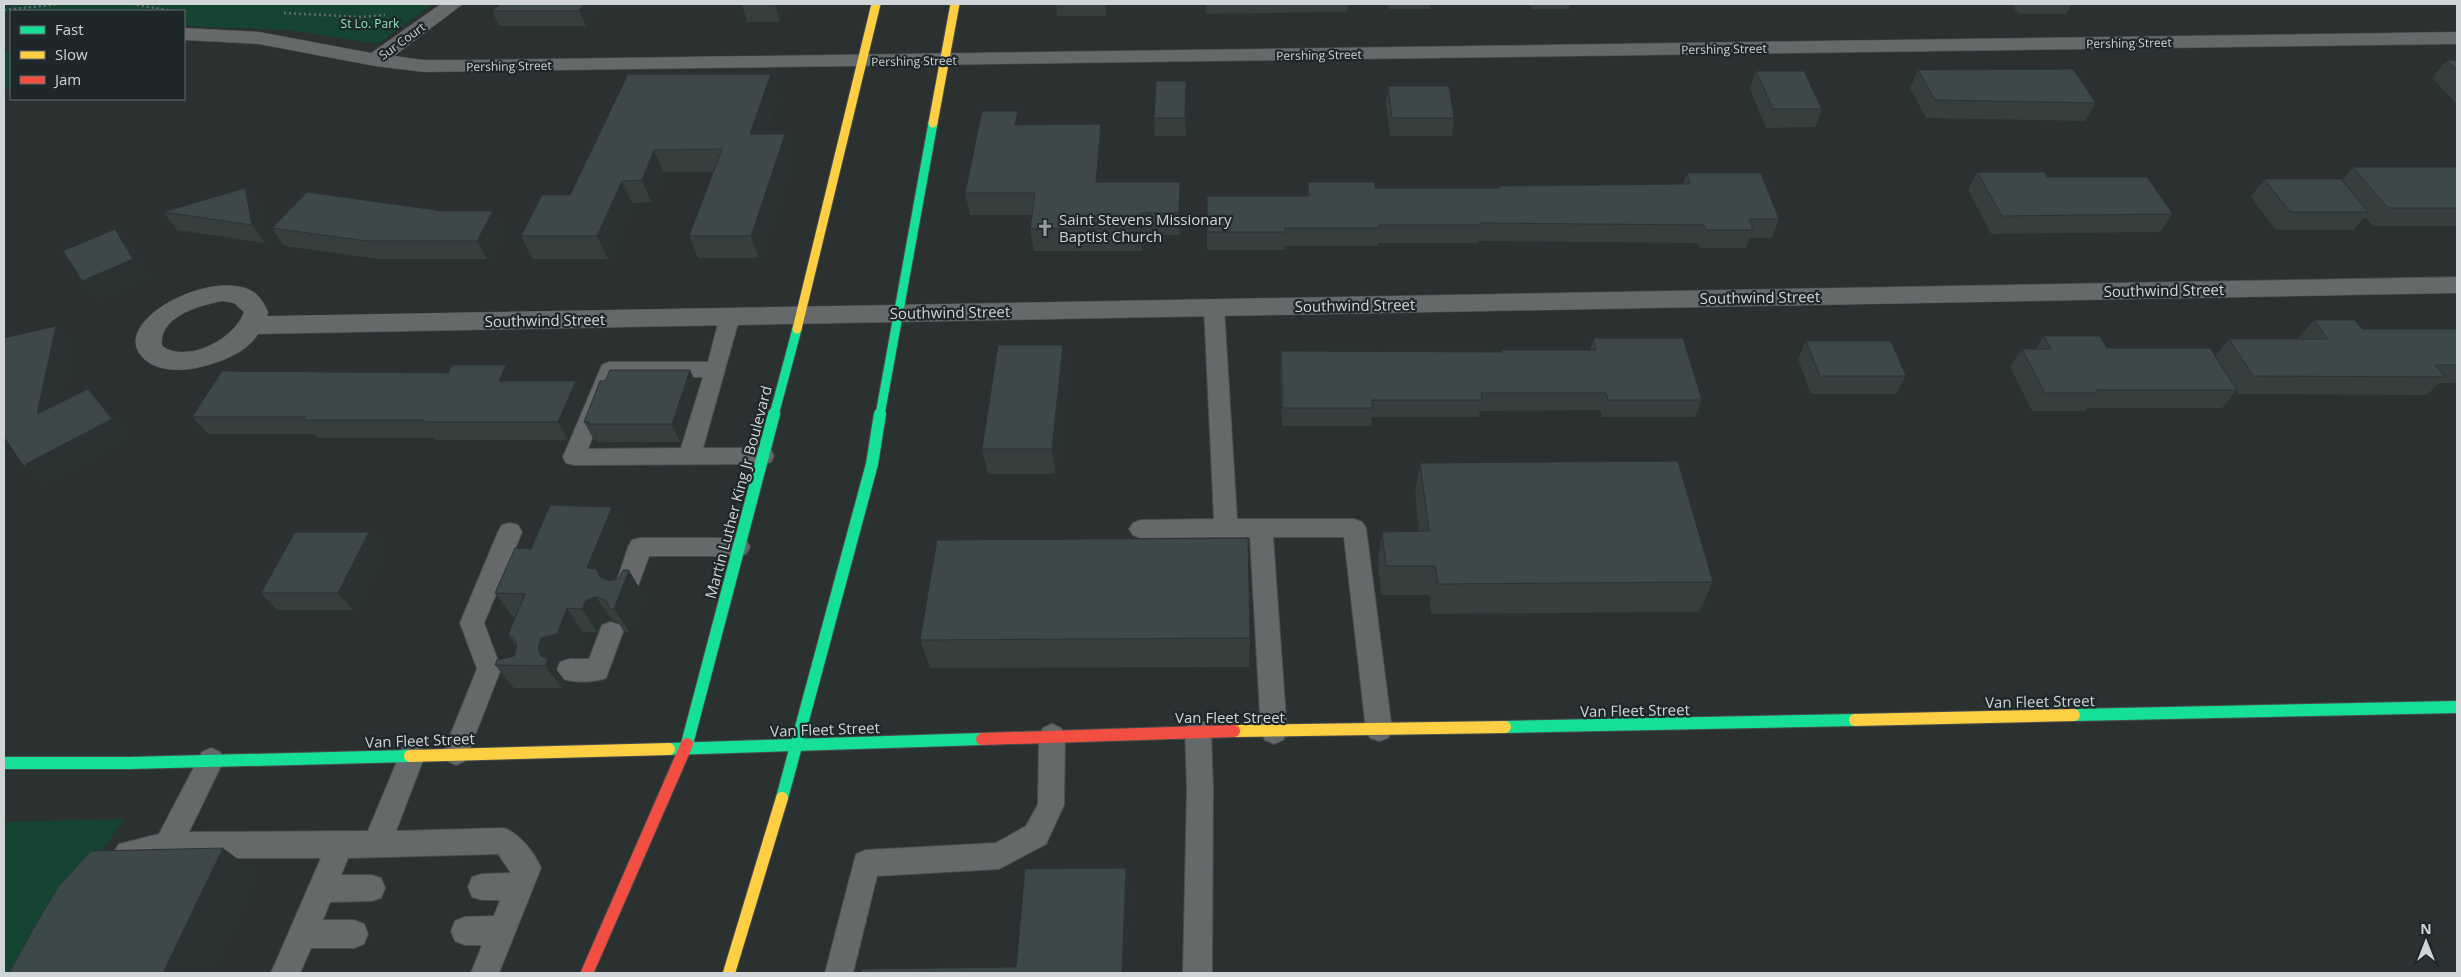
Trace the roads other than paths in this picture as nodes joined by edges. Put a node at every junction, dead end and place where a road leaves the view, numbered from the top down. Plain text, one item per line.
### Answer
1 (453, 4) edge
2 (876, 4) edge
3 (955, 4) edge
4 (185, 34) edge
5 (2457, 38) edge
6 (375, 60) junction
7 (945, 61) junction
8 (861, 62) junction
9 (2457, 285) edge
10 (1214, 307) junction
11 (897, 313) junction
12 (801, 315) junction
13 (730, 316) junction
14 (252, 325) dead end
15 (716, 369) junction
16 (763, 456) junction
17 (689, 457) junction
18 (1226, 528) junction
19 (1261, 528) junction
20 (1141, 529) dead end
21 (510, 532) dead end
22 (738, 547) junction
23 (624, 593) edge
24 (611, 632) edge
25 (569, 670) dead end
26 (2457, 707) edge
27 (1379, 730) junction
28 (1198, 731) junction
29 (1274, 732) junction
30 (1052, 736) junction
31 (797, 746) junction
32 (686, 747) junction
33 (456, 754) junction
34 (412, 755) junction
35 (211, 760) junction
36 (4, 763) edge
37 (377, 844) junction
38 (168, 845) junction
39 (340, 845) junction
40 (100, 886) edge
41 (520, 886) junction
42 (482, 887) dead end
43 (371, 888) dead end
44 (321, 889) junction
45 (502, 930) junction
46 (466, 931) dead end
47 (302, 934) junction
48 (354, 934) dead end
49 (286, 973) edge
50 (485, 973) edge
51 (587, 973) edge
52 (729, 973) edge
53 (839, 973) edge
54 (1198, 973) edge

1 - 6 street, Sur Court
2 - 8 main road, Martin Luther King Jr Boulevard
3 - 7 main road
4 - 6 street, Pershing Street
5 - 7 street, Pershing Street
6 - 8 street, Pershing Street
7 - 8 street, Pershing Street
7 - 11 main road
8 - 12 main road, Martin Luther King Jr Boulevard
9 - 10 street, Southwind Street
10 - 11 street, Southwind Street
10 - 18 lane
11 - 12 street, Southwind Street
11 - 31 main road
12 - 13 street, Southwind Street
12 - 16 main road, Martin Luther King Jr Boulevard
13 - 14 street, Southwind Street
13 - 15 lane
15 - 17 lane
15 - 17 lane
16 - 17 lane
16 - 22 main road, Martin Luther King Jr Boulevard
18 - 19 lane
18 - 20 lane
19 - 27 lane
19 - 29 lane
21 - 33 lane
22 - 23 lane
22 - 32 main road, Martin Luther King Jr Boulevard
24 - 25 lane
26 - 27 main road, Van Fleet Street
27 - 29 main road, Van Fleet Street
28 - 29 main road, Van Fleet Street
28 - 30 main road, Van Fleet Street
28 - 54 lane
30 - 31 main road, Van Fleet Street
30 - 53 lane
31 - 32 main road, Van Fleet Street
31 - 52 main road
32 - 33 main road, Van Fleet Street
32 - 51 main road, Martin Luther King Jr Boulevard
33 - 34 main road, Van Fleet Street
34 - 35 main road, Van Fleet Street
34 - 37 lane
35 - 36 main road, Van Fleet Street
35 - 38 lane
37 - 39 lane
37 - 41 lane
38 - 39 lane
38 - 40 lane
39 - 44 lane
41 - 42 lane
41 - 45 lane
43 - 44 lane
44 - 47 lane
45 - 46 lane
45 - 50 lane
47 - 48 lane
47 - 49 lane

